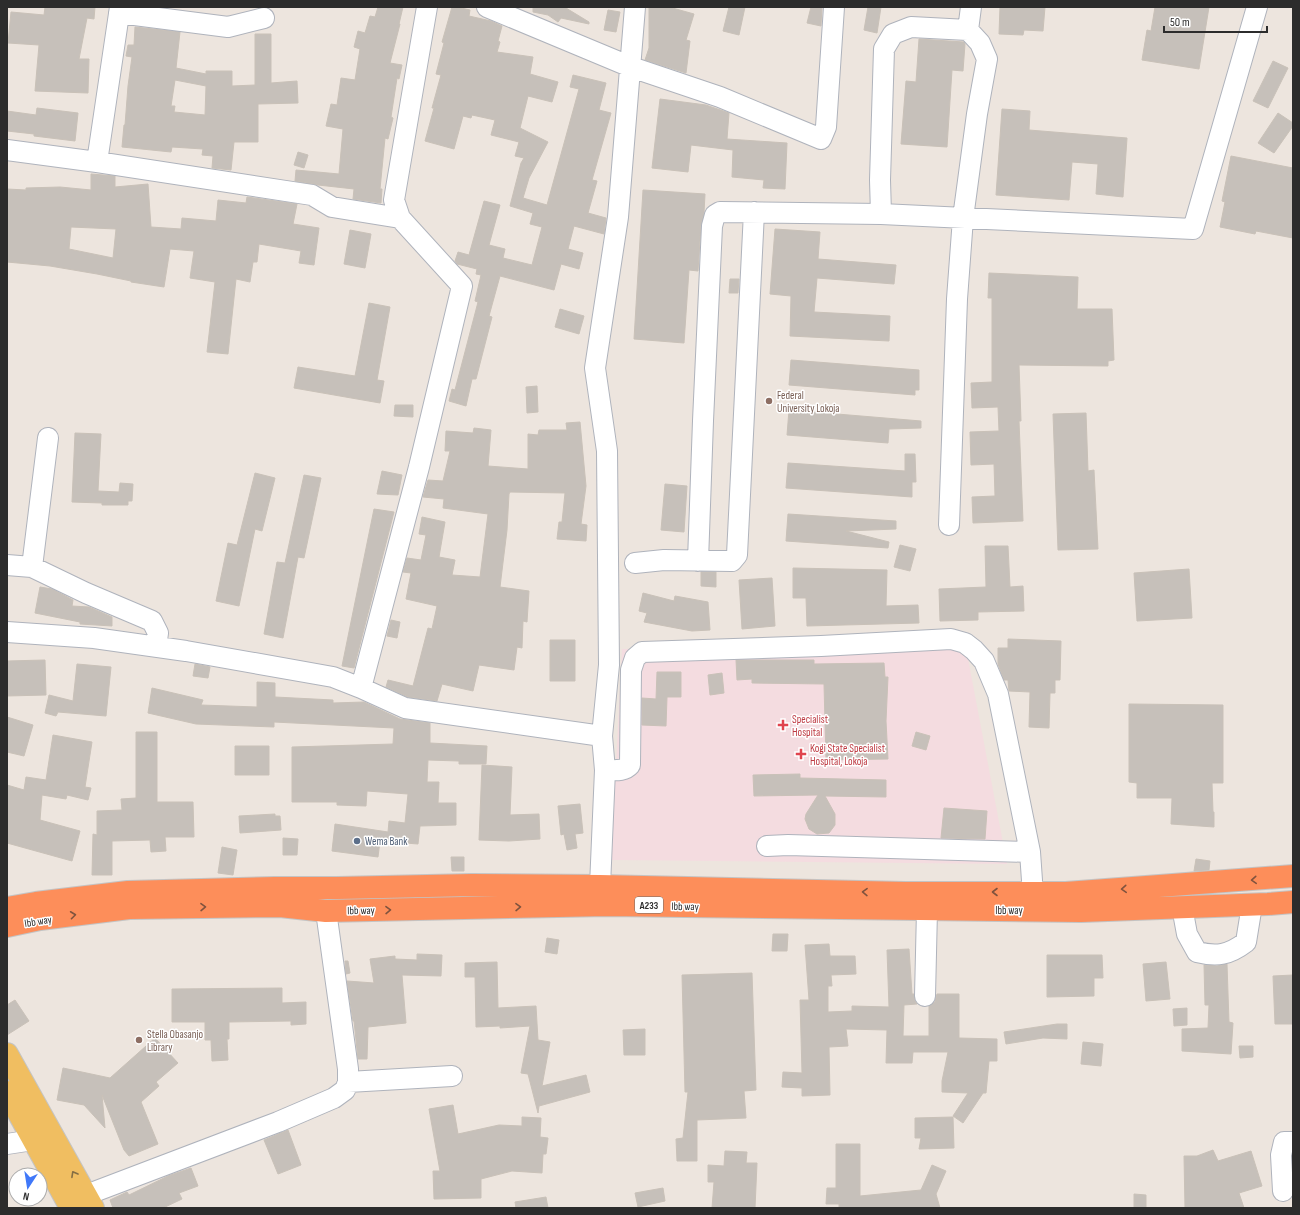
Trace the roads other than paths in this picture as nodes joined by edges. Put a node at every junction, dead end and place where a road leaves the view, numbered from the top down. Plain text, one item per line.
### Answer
1 (427, 7) edge
2 (487, 7) edge
3 (635, 7) edge
4 (834, 7) edge
5 (971, 7) edge
6 (1256, 7) edge
7 (119, 10) edge
8 (264, 18) dead end
9 (968, 30) junction
10 (631, 67) junction
11 (7, 150) edge
12 (97, 162) junction
13 (754, 212) junction
14 (881, 214) junction
15 (400, 218) junction
16 (963, 218) junction
17 (48, 438) dead end
18 (949, 525) dead end
19 (698, 561) junction
20 (635, 563) dead end
21 (7, 565) edge
22 (32, 567) junction
23 (7, 632) edge
24 (156, 647) junction
25 (362, 688) junction
26 (602, 736) junction
27 (605, 770) junction
28 (767, 846) dead end
29 (1030, 852) junction
30 (1293, 876) edge
31 (600, 886) junction
32 (1034, 901) junction
33 (1293, 902) edge
34 (1252, 905) junction
35 (1182, 907) junction
36 (7, 908) edge
37 (927, 910) junction
38 (326, 911) junction
39 (7, 926) edge
40 (924, 996) dead end
41 (7, 1054) edge
42 (452, 1076) dead end
43 (348, 1082) junction
44 (7, 1092) edge
45 (33, 1140) junction
46 (1293, 1142) edge
47 (7, 1144) edge
48 (1283, 1191) dead end
49 (83, 1204) edge

1 - 15 street
2 - 10 street
3 - 10 street
4 - 10 street
5 - 9 street
6 - 16 street
7 - 8 street
7 - 12 street
9 - 14 street
9 - 16 street
10 - 26 street
11 - 12 street
12 - 15 street
13 - 14 street
13 - 19 street
13 - 19 street
14 - 16 street
15 - 25 street
16 - 18 street
17 - 22 street
19 - 20 street
21 - 22 street
22 - 24 street
23 - 24 street
24 - 25 street
25 - 26 street
26 - 27 street
27 - 29 street
27 - 31 street
28 - 29 street
29 - 32 street
30 -> 32 highway, A233
32 -> 31 highway, A233
31 - 36 highway, A233
32 - 35 highway, Ibb way / A233
32 - 37 highway, Ibb way / A233
33 - 34 highway, Ibb way / A233
34 - 35 highway, Ibb way / A233
34 - 35 street
38 -> 37 highway, Ibb way / A233
37 - 40 street
39 -> 38 highway, Ibb way / A233
38 - 43 street
49 -> 41 main road
42 - 43 street
43 - 49 street
44 - 45 main road
45 - 47 street
45 - 49 main road
46 - 48 street

